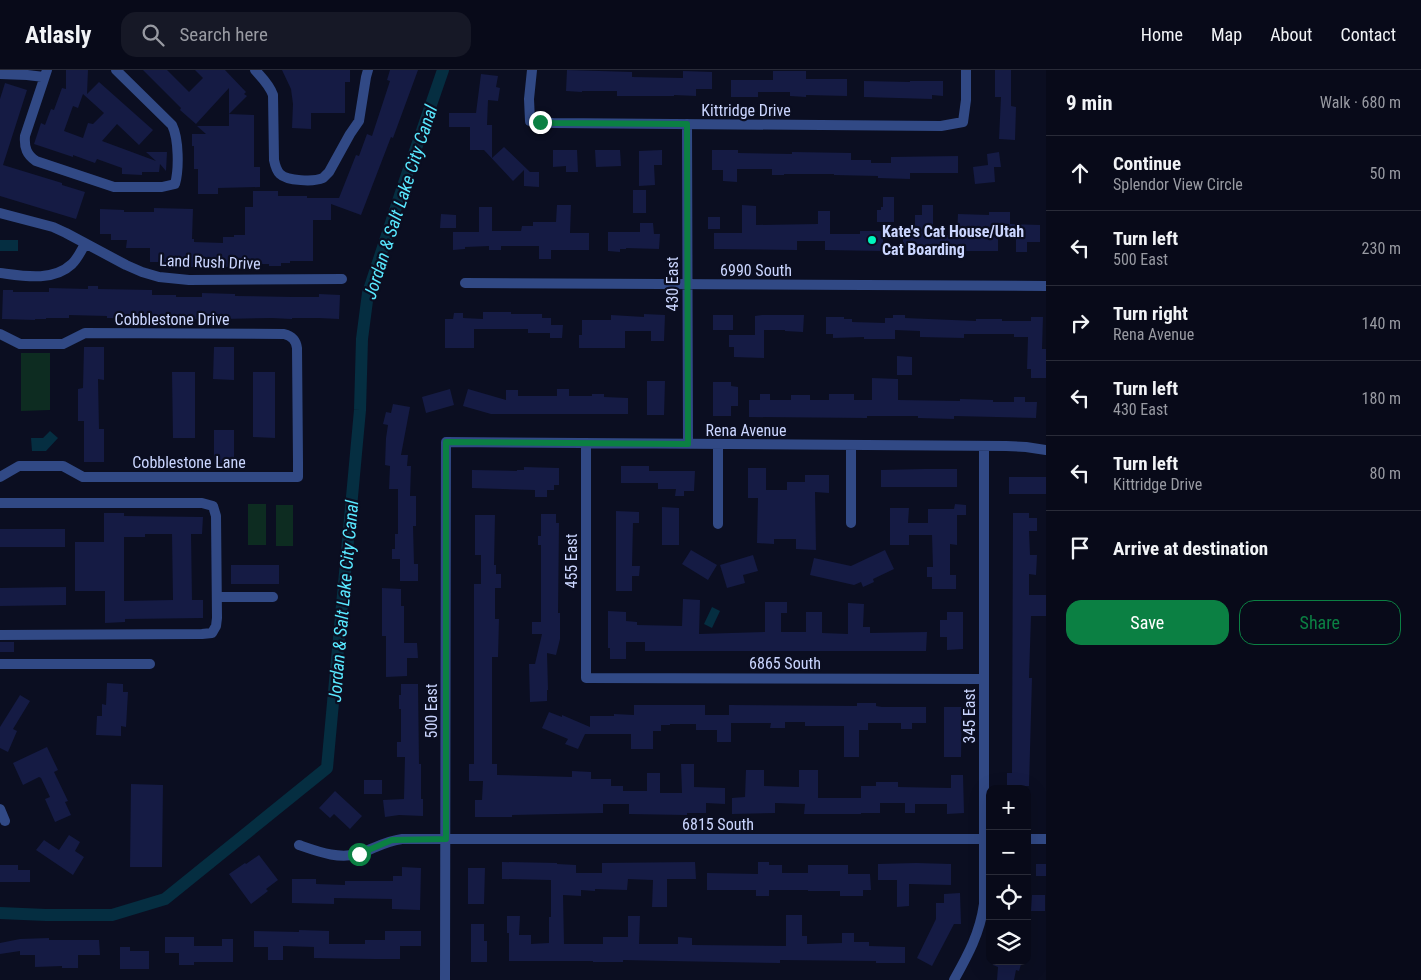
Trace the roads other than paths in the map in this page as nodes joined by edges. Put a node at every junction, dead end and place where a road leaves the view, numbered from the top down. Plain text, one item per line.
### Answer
1 (116, 70) edge
2 (254, 70) edge
3 (368, 70) edge
4 (532, 70) edge
5 (966, 70) edge
6 (46, 73) edge
7 (0, 74) edge
8 (687, 124) junction
9 (0, 213) edge
10 (85, 244) junction
11 (0, 273) edge
12 (342, 280) dead end
13 (465, 283) dead end
14 (687, 284) junction
15 (1046, 286) edge
16 (0, 334) edge
17 (297, 392) joint
18 (446, 442) joint
19 (586, 443) junction
20 (688, 444) junction
21 (718, 445) junction
22 (852, 445) junction
23 (984, 446) junction
24 (1046, 450) edge
25 (0, 477) edge
26 (0, 503) edge
27 (851, 523) dead end
28 (718, 524) dead end
29 (217, 597) junction
30 (273, 597) dead end
31 (0, 635) edge
32 (0, 664) edge
33 (150, 664) dead end
34 (586, 678) joint
35 (984, 679) junction
36 (0, 809) edge
37 (5, 821) dead end
38 (987, 830) edge
39 (446, 839) junction
40 (986, 839) edge
41 (1031, 839) edge
42 (1046, 839) edge
43 (299, 845) dead end
44 (986, 861) edge
45 (445, 980) edge
46 (954, 980) edge

1 - 6 street
2 - 3 street
4 - 8 street, Kittridge Drive
5 - 8 street, Kittridge Drive
6 - 7 street
8 - 14 street, 430 East
9 - 10 street, Land Rush Drive
10 - 11 street
10 - 12 street, Land Rush Drive
13 - 14 street, 6990 South
14 - 15 street, 6990 South
14 - 20 street, 430 East
16 - 17 street, Cobblestone Drive
17 - 25 street, Cobblestone Lane
18 - 19 street, Rena Avenue
18 - 39 street, 500 East
19 - 20 street, Rena Avenue
19 - 34 street, 455 East
20 - 21 street, Rena Avenue
21 - 22 street, Rena Avenue
21 - 28 street
22 - 23 street, Rena Avenue
22 - 27 street
23 - 24 street, Rena Avenue
23 - 35 street, 345 East
26 - 29 street
29 - 30 street
29 - 31 street
32 - 33 street
34 - 35 street, 6865 South
35 - 38 street, 345 East
36 - 37 street
39 - 40 street, 6815 South
39 - 43 street, 6815 South
39 - 45 street, 500 East
41 - 42 street
44 - 46 street, 345 East

